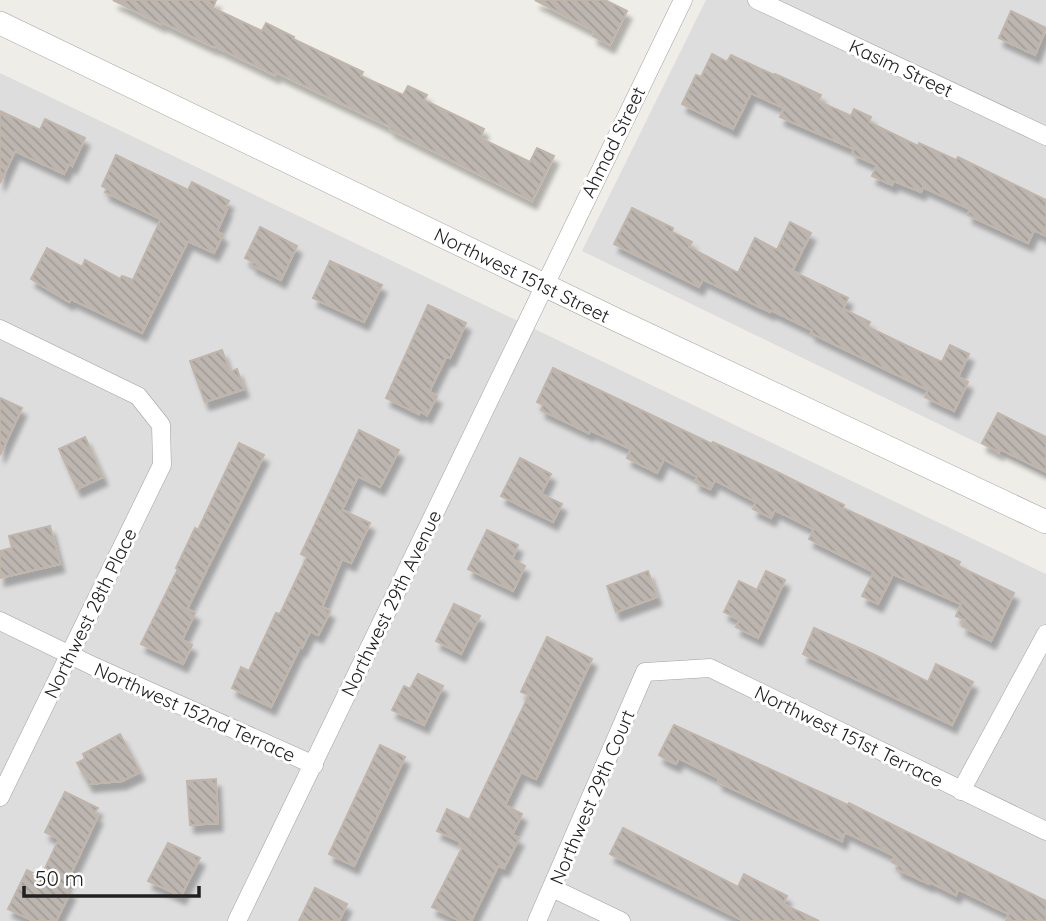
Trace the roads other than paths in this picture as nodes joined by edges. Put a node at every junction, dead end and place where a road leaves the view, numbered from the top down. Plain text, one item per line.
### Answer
1 (683, 0) edge
2 (757, 0) edge
3 (0, 23) edge
4 (1046, 136) edge
5 (544, 285) junction
6 (0, 329) edge
7 (1046, 522) edge
8 (0, 621) edge
9 (1046, 634) edge
10 (69, 655) junction
11 (645, 672) joint
12 (314, 765) junction
13 (961, 791) junction
14 (0, 797) edge
15 (1046, 831) edge
16 (552, 888) junction
17 (237, 921) edge
18 (537, 921) edge
19 (621, 921) edge

1 - 5 street, Ahmad Street
2 - 4 street, Kasim Street
3 - 5 street, Northwest 151st Street
5 - 7 street, Northwest 151st Street
5 - 12 street, Northwest 29th Avenue
6 - 10 street, Northwest 28th Place
8 - 10 street, Northwest 152nd Terrace
9 - 13 street
10 - 12 street, Northwest 152nd Terrace
10 - 14 street, Northwest 28th Place
11 - 13 street, Northwest 151st Terrace
11 - 16 street, Northwest 29th Court
12 - 17 street, Northwest 29th Avenue
13 - 15 street, Northwest 151st Terrace
16 - 18 street, Northwest 29th Court
16 - 19 street

